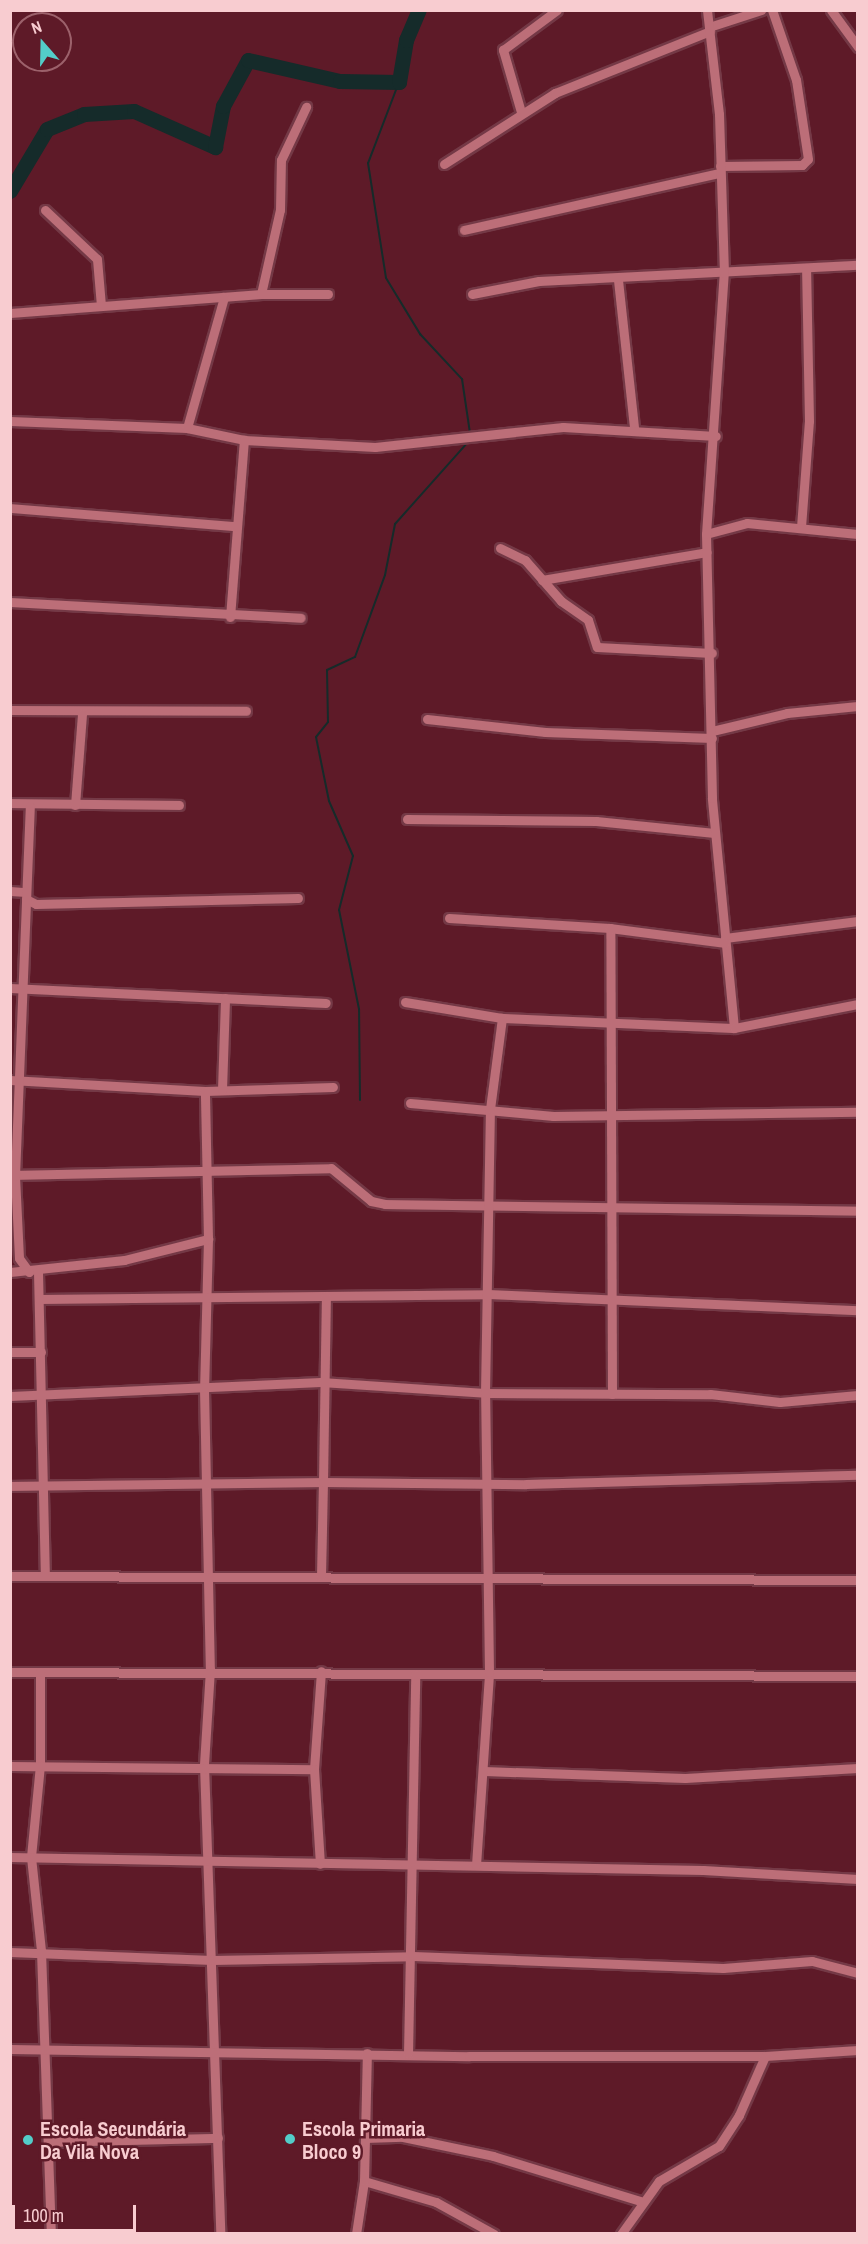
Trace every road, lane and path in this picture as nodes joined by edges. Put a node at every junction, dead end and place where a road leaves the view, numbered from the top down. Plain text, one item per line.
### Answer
1 (557, 10) edge
2 (707, 10) edge
3 (761, 10) edge
4 (772, 10) edge
5 (831, 10) edge
6 (710, 29) junction
7 (858, 47) edge
8 (306, 107) dead end
9 (521, 112) junction
10 (444, 164) dead end
11 (720, 170) junction
12 (45, 210) dead end
13 (464, 230) dead end
14 (858, 265) edge
15 (806, 268) junction
16 (724, 273) junction
17 (618, 280) junction
18 (261, 294) junction
19 (327, 294) dead end
20 (472, 294) dead end
21 (224, 297) junction
22 (101, 306) junction
23 (10, 313) edge
24 (10, 421) edge
25 (187, 428) junction
26 (634, 428) junction
27 (716, 436) junction
28 (244, 440) junction
29 (10, 508) edge
30 (234, 526) junction
31 (801, 527) junction
32 (706, 534) junction
33 (857, 534) edge
34 (500, 548) dead end
35 (707, 552) junction
36 (542, 580) junction
37 (10, 602) edge
38 (230, 617) junction
39 (301, 618) dead end
40 (712, 653) junction
41 (858, 706) edge
42 (10, 710) edge
43 (246, 711) dead end
44 (82, 713) junction
45 (427, 719) dead end
46 (712, 735) junction
47 (10, 803) edge
48 (179, 805) dead end
49 (30, 806) junction
50 (75, 806) junction
51 (407, 819) dead end
52 (714, 832) junction
53 (10, 891) edge
54 (26, 896) junction
55 (298, 898) dead end
56 (36, 904) junction
57 (25, 913) junction
58 (449, 918) dead end
59 (858, 921) edge
60 (610, 928) junction
61 (725, 940) junction
62 (15, 989) edge
63 (225, 998) junction
64 (405, 1002) dead end
65 (326, 1003) dead end
66 (858, 1004) edge
67 (502, 1018) junction
68 (607, 1023) junction
69 (734, 1028) junction
70 (15, 1080) edge
71 (333, 1088) dead end
72 (222, 1090) junction
73 (206, 1091) junction
74 (410, 1102) dead end
75 (490, 1109) junction
76 (858, 1112) edge
77 (609, 1117) junction
78 (207, 1169) junction
79 (13, 1175) edge
80 (487, 1203) junction
81 (614, 1208) junction
82 (858, 1211) edge
83 (208, 1239) junction
84 (19, 1258) junction
85 (10, 1268) edge
86 (10, 1272) edge
87 (34, 1272) junction
88 (488, 1294) junction
89 (207, 1295) junction
90 (326, 1296) junction
91 (39, 1299) junction
92 (614, 1299) junction
93 (858, 1310) edge
94 (10, 1352) edge
95 (41, 1352) junction
96 (321, 1382) junction
97 (204, 1389) junction
98 (43, 1394) junction
99 (485, 1394) junction
100 (612, 1394) junction
101 (10, 1395) edge
102 (858, 1395) edge
103 (858, 1475) edge
104 (323, 1482) junction
105 (487, 1484) junction
106 (209, 1485) junction
107 (10, 1486) edge
108 (45, 1486) junction
109 (45, 1575) junction
110 (10, 1576) edge
111 (321, 1576) junction
112 (210, 1579) junction
113 (487, 1580) junction
114 (858, 1580) edge
115 (210, 1669) junction
116 (321, 1671) junction
117 (10, 1672) edge
118 (40, 1672) junction
119 (489, 1672) junction
120 (415, 1674) junction
121 (858, 1676) edge
122 (40, 1765) junction
123 (10, 1766) edge
124 (204, 1766) junction
125 (858, 1768) edge
126 (314, 1769) junction
127 (484, 1771) junction
128 (10, 1857) edge
129 (31, 1857) junction
130 (209, 1863) junction
131 (320, 1864) junction
132 (476, 1865) junction
133 (411, 1866) junction
134 (858, 1879) edge
135 (41, 1951) junction
136 (10, 1952) edge
137 (413, 1956) junction
138 (212, 1960) junction
139 (858, 1973) edge
140 (10, 2049) edge
141 (44, 2050) junction
142 (211, 2050) junction
143 (858, 2050) edge
144 (367, 2053) junction
145 (408, 2054) junction
146 (765, 2056) junction
147 (218, 2138) junction
148 (365, 2138) junction
149 (49, 2142) junction
150 (364, 2181) junction
151 (640, 2201) junction
152 (51, 2234) edge
153 (220, 2234) edge
154 (356, 2234) edge
155 (494, 2234) edge
156 (621, 2234) edge

1 - 9 street
2 - 6 street
3 - 6 street
4 - 11 street
5 - 7 street
6 - 9 street
6 - 11 street
8 - 18 street
9 - 10 street
11 - 13 street
11 - 16 street
12 - 22 street
14 - 15 street
15 - 16 street
15 - 31 street
16 - 17 street
16 - 27 street
17 - 20 street
17 - 26 street
18 - 19 street
18 - 21 street
21 - 22 street
21 - 25 street
22 - 23 street
24 - 25 street
25 - 28 street
26 - 27 street
26 - 28 street
27 - 32 street
28 - 30 street
29 - 30 street
30 - 38 street
31 - 32 street
31 - 33 street
32 - 35 street
34 - 36 street
35 - 36 street
35 - 40 street
36 - 40 street
37 - 38 street
38 - 39 street
40 - 46 street
41 - 46 street
42 - 44 street
43 - 44 street
44 - 50 street
45 - 46 street
46 - 52 street
47 - 49 street
48 - 50 street
49 - 50 street
49 - 54 street
51 - 52 street
52 - 61 street
53 - 54 street
54 - 56 street
54 - 57 street
55 - 56 street
56 - 57 street
57 - 62 street
58 - 60 street
59 - 61 street
60 - 61 street
60 - 68 street
61 - 69 street
62 - 63 street
62 - 70 street
63 - 65 street
63 - 72 street
64 - 67 street
66 - 69 street
67 - 68 street
67 - 75 street
68 - 69 street
68 - 77 street
70 - 73 street
70 - 79 street
71 - 72 street
72 - 73 street
73 - 78 street
74 - 75 street
75 - 77 street
75 - 80 street
76 - 77 street
77 - 81 street
78 - 79 street
78 - 80 street
78 - 83 street
79 - 84 street
80 - 81 street
80 - 88 street
81 - 82 street
81 - 92 street
83 - 87 street
83 - 89 street
84 - 85 street
84 - 87 street
86 - 87 street
87 - 91 street
88 - 90 street
88 - 92 street
88 - 99 street
89 - 90 street
89 - 91 street
89 - 97 street
90 - 96 street
91 - 95 street
92 - 93 street
92 - 100 street
94 - 95 street
95 - 98 street
96 - 97 street
96 - 99 street
96 - 104 street
97 - 98 street
97 - 106 street
98 - 101 street
98 - 108 street
99 - 100 street
99 - 105 street
100 - 102 street
103 - 105 street
104 - 105 street
104 - 106 street
104 - 111 street
105 - 113 street
106 - 108 street
106 - 112 street
107 - 108 street
108 - 109 street
109 - 110 street
109 - 112 street
111 - 112 street
111 - 113 street
112 - 115 street
113 - 114 street
113 - 119 street
115 - 116 street
115 - 118 street
115 - 124 street
116 - 120 street
116 - 126 street
117 - 118 street
118 - 122 street
119 - 120 street
119 - 121 street
119 - 127 street
120 - 133 street
122 - 123 street
122 - 124 street
122 - 129 street
124 - 126 street
124 - 130 street
125 - 127 street
126 - 131 street
127 - 132 street
128 - 129 street
129 - 130 street
129 - 135 street
130 - 131 street
130 - 138 street
131 - 133 street
132 - 133 street
132 - 134 street
133 - 137 street
135 - 136 street
135 - 138 street
135 - 141 street
137 - 138 street
137 - 139 street
137 - 145 street
138 - 142 street
140 - 141 street
141 - 142 street
141 - 149 street
142 - 144 street
142 - 147 street
143 - 146 street
144 - 145 street
144 - 148 street
145 - 146 street
146 - 151 street
147 - 149 street
147 - 153 street
148 - 150 street
148 - 151 street
149 - 152 street
150 - 154 street
150 - 155 street
151 - 156 street

